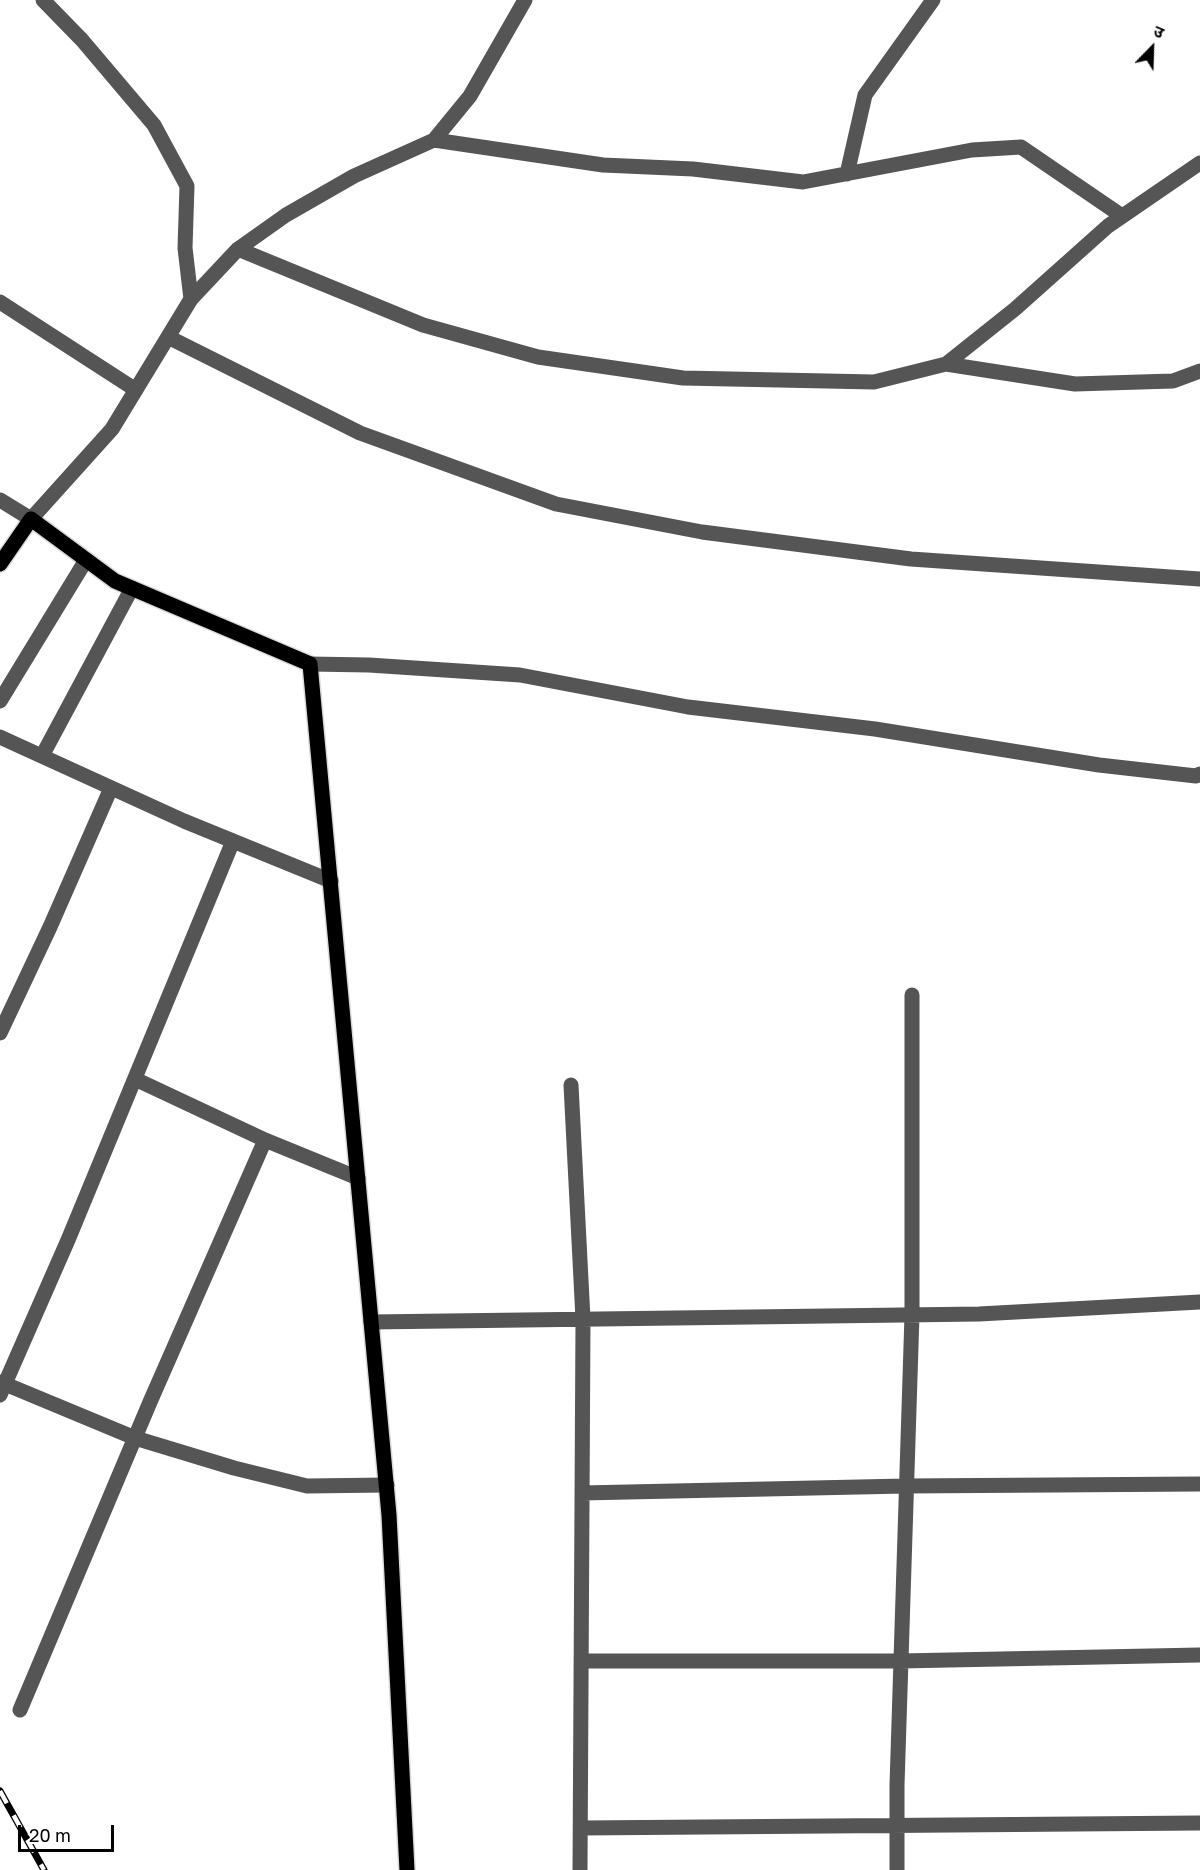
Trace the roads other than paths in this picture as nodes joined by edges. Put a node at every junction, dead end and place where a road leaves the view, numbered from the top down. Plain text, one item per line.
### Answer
1 (43, 0) edge
2 (525, 0) edge
3 (933, 0) edge
4 (434, 140) junction
5 (1200, 163) edge
6 (847, 174) junction
7 (1122, 216) junction
8 (238, 249) junction
9 (191, 299) junction
10 (0, 302) edge
11 (168, 337) junction
12 (946, 364) junction
13 (1200, 371) edge
14 (136, 390) junction
15 (0, 500) edge
16 (31, 519) junction
17 (86, 560) junction
18 (0, 564) edge
19 (1200, 579) edge
20 (132, 588) junction
21 (310, 664) junction
22 (0, 700) edge
23 (0, 737) edge
24 (42, 756) junction
25 (1199, 777) edge
26 (111, 788) junction
27 (233, 841) junction
28 (331, 882) junction
29 (912, 995) dead end
30 (0, 1033) edge
31 (135, 1079) junction
32 (571, 1085) dead end
33 (265, 1140) junction
34 (358, 1178) junction
35 (1200, 1302) edge
36 (912, 1314) junction
37 (583, 1319) junction
38 (371, 1322) junction
39 (2, 1387) edge
40 (135, 1438) junction
41 (1200, 1484) edge
42 (387, 1485) junction
43 (905, 1486) junction
44 (582, 1493) junction
45 (1200, 1654) edge
46 (582, 1661) junction
47 (900, 1661) junction
48 (20, 1710) dead end
49 (1200, 1822) edge
50 (897, 1826) junction
51 (580, 1828) junction
52 (407, 1870) edge
53 (580, 1870) edge
54 (897, 1870) edge

1 - 9 street
2 - 4 street
3 - 6 street
4 - 6 street
4 - 8 street
5 - 7 street
6 - 7 street
7 - 12 street
8 - 9 street
8 - 12 street
9 - 11 street
10 - 14 street
11 - 14 street
11 - 19 street
12 - 13 street
14 - 16 street
15 - 16 street
16 - 17 main road
16 - 18 main road
17 - 20 main road
17 - 22 street
20 - 21 main road
20 - 24 street
21 - 25 street
21 - 28 main road
23 - 24 street
24 - 26 street
26 - 27 street
26 - 30 street
27 - 28 street
27 - 31 street
28 - 34 main road
29 - 36 street
31 - 33 street
31 - 39 street
32 - 37 street
33 - 34 street
33 - 40 street
34 - 38 main road
35 - 36 street
36 - 37 street
36 - 43 street
37 - 38 street
37 - 44 street
38 - 42 main road
39 - 40 street
40 - 42 street
40 - 48 street
41 - 43 street
42 - 52 main road
43 - 44 street
43 - 47 street
44 - 46 street
45 - 47 street
46 - 47 street
46 - 51 street
47 - 50 street
49 - 50 street
50 - 51 street
50 - 54 street
51 - 53 street

